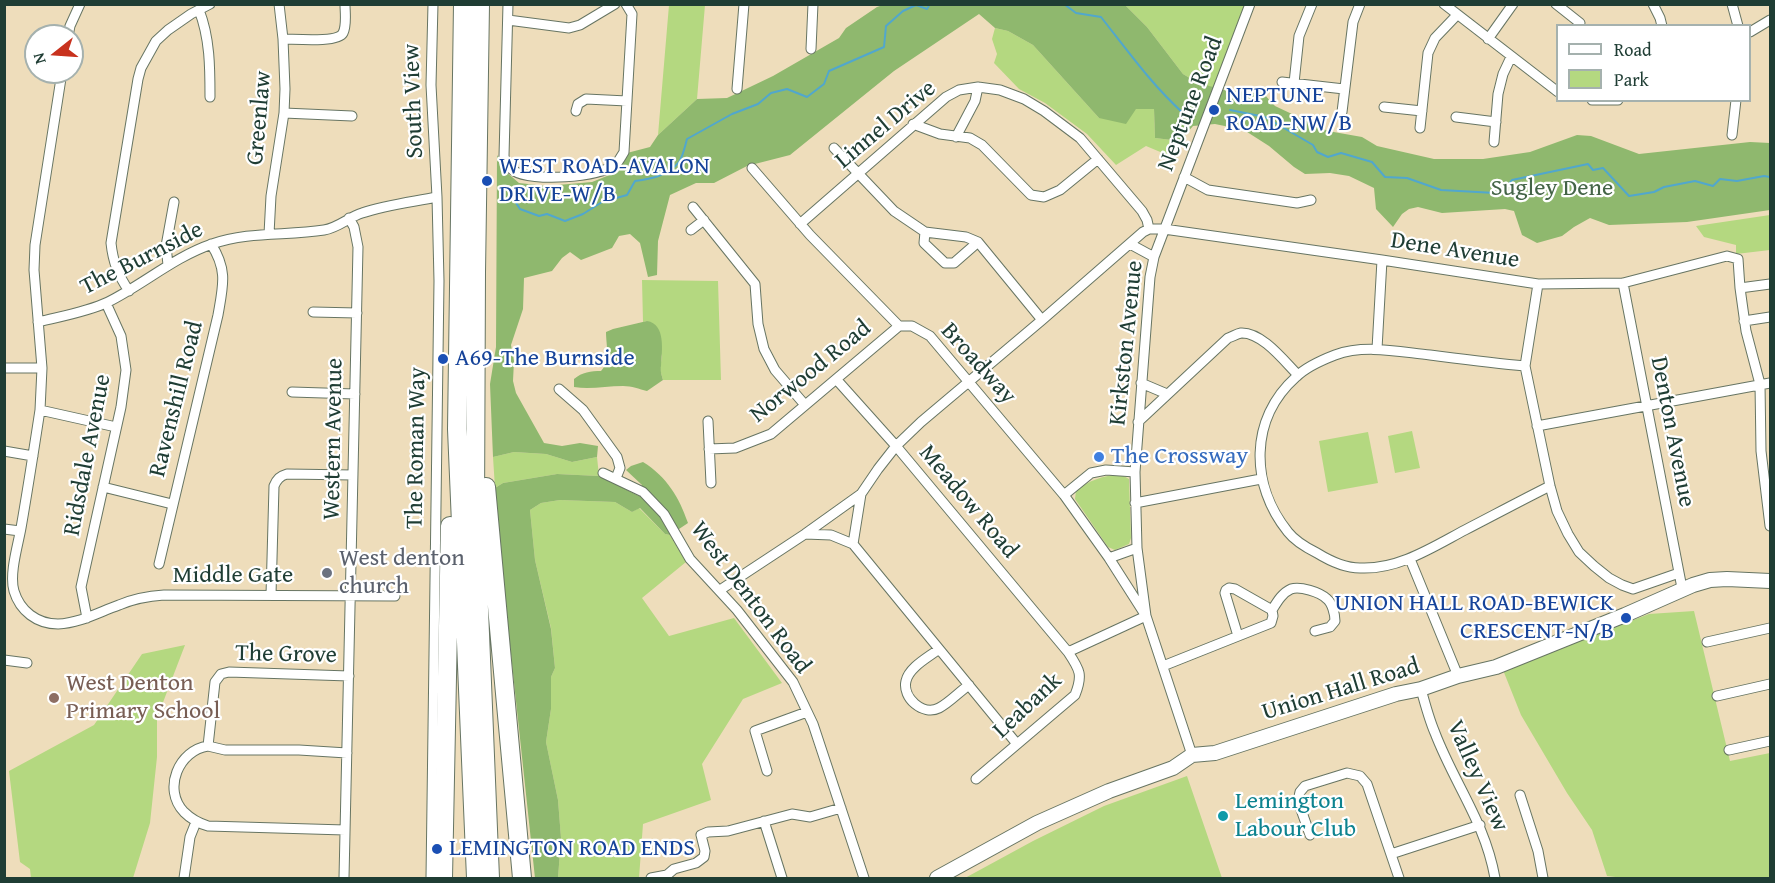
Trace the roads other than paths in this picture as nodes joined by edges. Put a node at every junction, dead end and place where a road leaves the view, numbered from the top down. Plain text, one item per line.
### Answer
1 (80, 4) edge
2 (210, 4) edge
3 (279, 4) edge
4 (345, 4) edge
5 (433, 4) edge
6 (464, 4) edge
7 (480, 4) edge
8 (508, 4) edge
9 (615, 4) edge
10 (626, 4) edge
11 (744, 4) edge
12 (813, 4) edge
13 (1250, 4) edge
14 (1312, 4) edge
15 (1360, 4) edge
16 (1444, 4) edge
17 (1513, 4) edge
18 (1556, 4) edge
19 (1653, 4) edge
20 (1732, 4) edge
21 (199, 10) junction
22 (1457, 15) junction
23 (508, 20) junction
24 (1770, 20) edge
25 (1580, 23) dead end
26 (71, 24) edge
27 (1661, 24) edge
28 (1737, 24) edge
29 (1751, 31) edge
30 (283, 39) junction
31 (1488, 39) junction
32 (811, 49) dead end
33 (1511, 57) junction
34 (1282, 82) dead end
35 (1294, 83) junction
36 (60, 84) edge
37 (978, 87) junction
38 (737, 89) dead end
39 (1344, 89) junction
40 (1556, 91) edge
41 (210, 97) dead end
42 (627, 101) junction
43 (1736, 102) edge
44 (1384, 107) dead end
45 (576, 111) dead end
46 (1422, 111) junction
47 (1342, 112) dead end
48 (284, 113) junction
49 (352, 116) dead end
50 (1456, 117) dead end
51 (1496, 122) junction
52 (913, 124) junction
53 (1420, 128) dead end
54 (1731, 135) dead end
55 (956, 137) junction
56 (1494, 142) dead end
57 (834, 148) dead end
58 (1098, 159) junction
59 (752, 168) dead end
60 (859, 173) junction
61 (1184, 177) junction
62 (437, 197) junction
63 (1311, 200) dead end
64 (174, 202) dead end
65 (693, 207) dead end
66 (349, 218) junction
67 (1168, 218) joint
68 (704, 220) junction
69 (800, 224) junction
70 (1149, 229) junction
71 (1164, 229) junction
72 (691, 230) dead end
73 (925, 232) junction
74 (269, 234) junction
75 (978, 242) junction
76 (211, 244) junction
77 (1130, 244) junction
78 (1154, 256) junction
79 (1382, 260) junction
80 (168, 265) junction
81 (476, 272) junction
82 (1538, 284) junction
83 (1623, 284) junction
84 (1770, 284) edge
85 (1740, 288) junction
86 (129, 291) junction
87 (106, 303) junction
88 (313, 312) dead end
89 (357, 313) junction
90 (1770, 317) edge
91 (1042, 320) junction
92 (1744, 321) junction
93 (38, 322) junction
94 (898, 326) junction
95 (1377, 349) junction
96 (1525, 366) junction
97 (4, 368) edge
98 (42, 368) junction
99 (1298, 375) junction
100 (836, 379) junction
101 (969, 382) junction
102 (1141, 382) junction
103 (1770, 383) edge
104 (1760, 384) junction
105 (560, 389) dead end
106 (292, 392) dead end
107 (355, 394) junction
108 (1167, 394) junction
109 (806, 405) junction
110 (1646, 405) junction
111 (40, 410) junction
112 (708, 421) dead end
113 (1137, 422) junction
114 (1537, 426) junction
115 (116, 427) junction
116 (457, 429) junction
117 (896, 446) junction
118 (709, 449) junction
119 (4, 451) edge
120 (33, 456) junction
121 (1135, 472) junction
122 (603, 473) dead end
123 (353, 475) junction
124 (616, 478) junction
125 (1261, 479) junction
126 (1768, 481) edge
127 (711, 483) dead end
128 (1550, 486) junction
129 (103, 488) junction
130 (861, 494) junction
131 (1064, 495) junction
132 (1134, 503) junction
133 (172, 504) junction
134 (1770, 526) edge
135 (4, 529) edge
136 (20, 531) junction
137 (805, 534) junction
138 (853, 544) junction
139 (1137, 548) junction
140 (1109, 558) junction
141 (1410, 559) junction
142 (159, 564) dead end
143 (1679, 573) junction
144 (1770, 581) edge
145 (1682, 588) junction
146 (720, 590) junction
147 (271, 595) junction
148 (350, 596) junction
149 (395, 596) dead end
150 (1272, 610) junction
151 (92, 616) junction
152 (1146, 616) junction
153 (1770, 628) edge
154 (1315, 631) dead end
155 (1238, 636) junction
156 (1707, 642) dead end
157 (939, 648) junction
158 (1068, 652) junction
159 (4, 660) edge
160 (27, 663) dead end
161 (1163, 666) junction
162 (349, 676) junction
163 (1458, 676) junction
164 (1770, 684) edge
165 (969, 685) junction
166 (1420, 689) junction
167 (1717, 696) dead end
168 (807, 712) junction
169 (1770, 741) edge
170 (1017, 744) junction
171 (208, 746) junction
172 (1729, 750) dead end
173 (347, 753) junction
174 (1192, 755) junction
175 (767, 771) dead end
176 (976, 779) dead end
177 (1520, 795) dead end
178 (841, 808) junction
179 (764, 821) junction
180 (1316, 821) dead end
181 (196, 822) junction
182 (1306, 824) junction
183 (1480, 825) junction
184 (345, 830) junction
185 (1310, 835) dead end
186 (1391, 854) junction
187 (184, 879) edge
188 (344, 879) edge
189 (431, 879) edge
190 (443, 879) edge
191 (476, 879) edge
192 (490, 879) edge
193 (522, 879) edge
194 (651, 879) edge
195 (782, 879) edge
196 (864, 879) edge
197 (937, 879) edge
198 (1399, 879) edge
199 (1495, 879) edge
200 (1543, 879) edge

1 - 26 street
2 - 21 street
3 - 30 street, Greenlaw
4 - 30 street
5 - 62 street, South View
6 - 116 highway
7 - 81 highway
8 - 23 street
9 - 23 street
10 - 42 street
11 - 38 street
12 - 32 street
13 - 61 street, Neptune Road
14 - 35 street
15 - 39 street
16 - 22 street
17 - 31 street
18 - 25 street
19 - 27 street
20 - 28 street
21 - 41 street
21 - 86 street
22 - 31 street
22 - 46 street
23 - 42 street
24 - 29 street
30 - 48 street, Greenlaw
31 - 33 street
33 - 40 street
33 - 51 street
34 - 35 street
35 - 39 street
36 - 93 street, Middle Gate
37 - 52 street, Linnel Drive
37 - 55 street
37 - 58 street, Linnel Drive
39 - 47 street
42 - 45 street
43 - 54 street
44 - 46 street
46 - 53 street
48 - 49 street
48 - 74 street, Greenlaw
50 - 51 street
51 - 56 street
52 - 55 street
52 - 60 street, Linnel Drive
55 - 58 street
57 - 60 street
58 - 70 street, Linnel Drive
59 - 69 street
60 - 69 street, Linnel Drive
60 - 73 street
61 - 63 street
61 - 67 street, Neptune Road
62 - 66 street, The Burnside
62 - 189 street, The Roman Way
64 - 80 street
65 - 68 street
66 - 74 street, The Burnside
66 - 89 street, Western Avenue
67 - 71 street, Kirkston Avenue
68 - 72 street
68 - 109 street
69 - 94 street
70 - 71 street, Dene Avenue
70 - 77 street
71 - 78 street, Kirkston Avenue
71 - 79 street, Dene Avenue
73 - 75 street
73 - 75 street
74 - 76 street, The Burnside
75 - 91 street
76 - 80 street, The Burnside
76 - 133 street, Ravenshill Road
77 - 78 street
77 - 91 street
78 - 102 street, Kirkston Avenue
79 - 82 street, Dene Avenue
79 - 95 street
80 - 86 street, The Burnside
81 - 192 highway
81 - 193 highway
82 - 83 street, Dene Avenue
82 - 96 street
83 - 85 street, Dene Avenue
83 - 110 street, Denton Avenue
84 - 85 street
85 - 92 street
86 - 87 street, The Burnside
87 - 93 street, The Burnside
87 - 115 street, Ridsdale Avenue
88 - 89 street
89 - 107 street, Western Avenue
90 - 92 street
91 - 101 street
92 - 104 street
93 - 98 street, Middle Gate
94 - 100 street, Norwood Road
94 - 101 street, Broadway
95 - 96 street
95 - 99 street
96 - 114 street
97 - 98 street
98 - 111 street, Middle Gate
99 - 108 street
99 - 125 street
100 - 109 street, Norwood Road
100 - 117 street, Meadow Road
101 - 117 street
101 - 131 street, Broadway
102 - 108 street
102 - 113 street, Kirkston Avenue
103 - 104 street
104 - 110 street
104 - 126 street
105 - 124 street
106 - 107 street
107 - 123 street, Western Avenue
108 - 113 street
109 - 118 street, Norwood Road
110 - 114 street
110 - 143 street, Denton Avenue
111 - 115 street
111 - 120 street, Middle Gate
112 - 118 street
113 - 121 street, Kirkston Avenue
114 - 128 street
115 - 129 street, Ridsdale Avenue
116 - 190 highway
116 - 191 highway
117 - 130 street
117 - 158 street, Meadow Road
118 - 127 street
119 - 120 street
120 - 136 street, Middle Gate
121 - 131 street
121 - 132 street, Kirkston Avenue
122 - 124 street, West Denton Road
123 - 147 street
123 - 148 street, Western Avenue
124 - 146 street, West Denton Road
125 - 132 street
125 - 141 street
126 - 134 street
128 - 141 street
128 - 143 street
129 - 133 street
129 - 151 street, Ridsdale Avenue
130 - 137 street
130 - 138 street
131 - 140 street, Broadway
132 - 139 street, Kirkston Avenue
133 - 142 street, Ravenshill Road
135 - 136 street
136 - 151 street, Middle Gate
137 - 138 street
137 - 146 street
138 - 157 street
139 - 140 street
139 - 152 street, Kirkston Avenue
140 - 152 street, Broadway
141 - 163 street
143 - 145 street, Denton Avenue
144 - 145 street, Union Hall Road
145 - 163 street, Union Hall Road
146 - 168 street, West Denton Road
147 - 148 street, Middle Gate
147 - 151 street, Middle Gate
148 - 149 street, Middle Gate
148 - 162 street, Western Avenue
150 - 154 street
150 - 155 street
150 - 155 street
152 - 158 street
152 - 161 street, Kirkston Avenue
153 - 156 street
155 - 161 street
157 - 165 street
157 - 165 street
158 - 170 street, Leabank
159 - 160 street
161 - 174 street, Kirkston Avenue
162 - 171 street, The Grove
162 - 173 street, Western Avenue
163 - 166 street, Union Hall Road
164 - 167 street
165 - 170 street
166 - 174 street, Union Hall Road
166 - 183 street, Valley View
168 - 175 street
168 - 178 street, West Denton Road
169 - 172 street
170 - 176 street, Leabank
171 - 173 street
171 - 181 street
173 - 184 street, Western Avenue
174 - 197 street, Union Hall Road
177 - 200 street
178 - 179 street
178 - 196 street, West Denton Road
179 - 194 street
179 - 195 street
180 - 182 street
181 - 184 street
181 - 187 street
182 - 185 street
182 - 186 street
183 - 186 street
183 - 199 street, Valley View
184 - 188 street, Western Avenue
186 - 198 street

